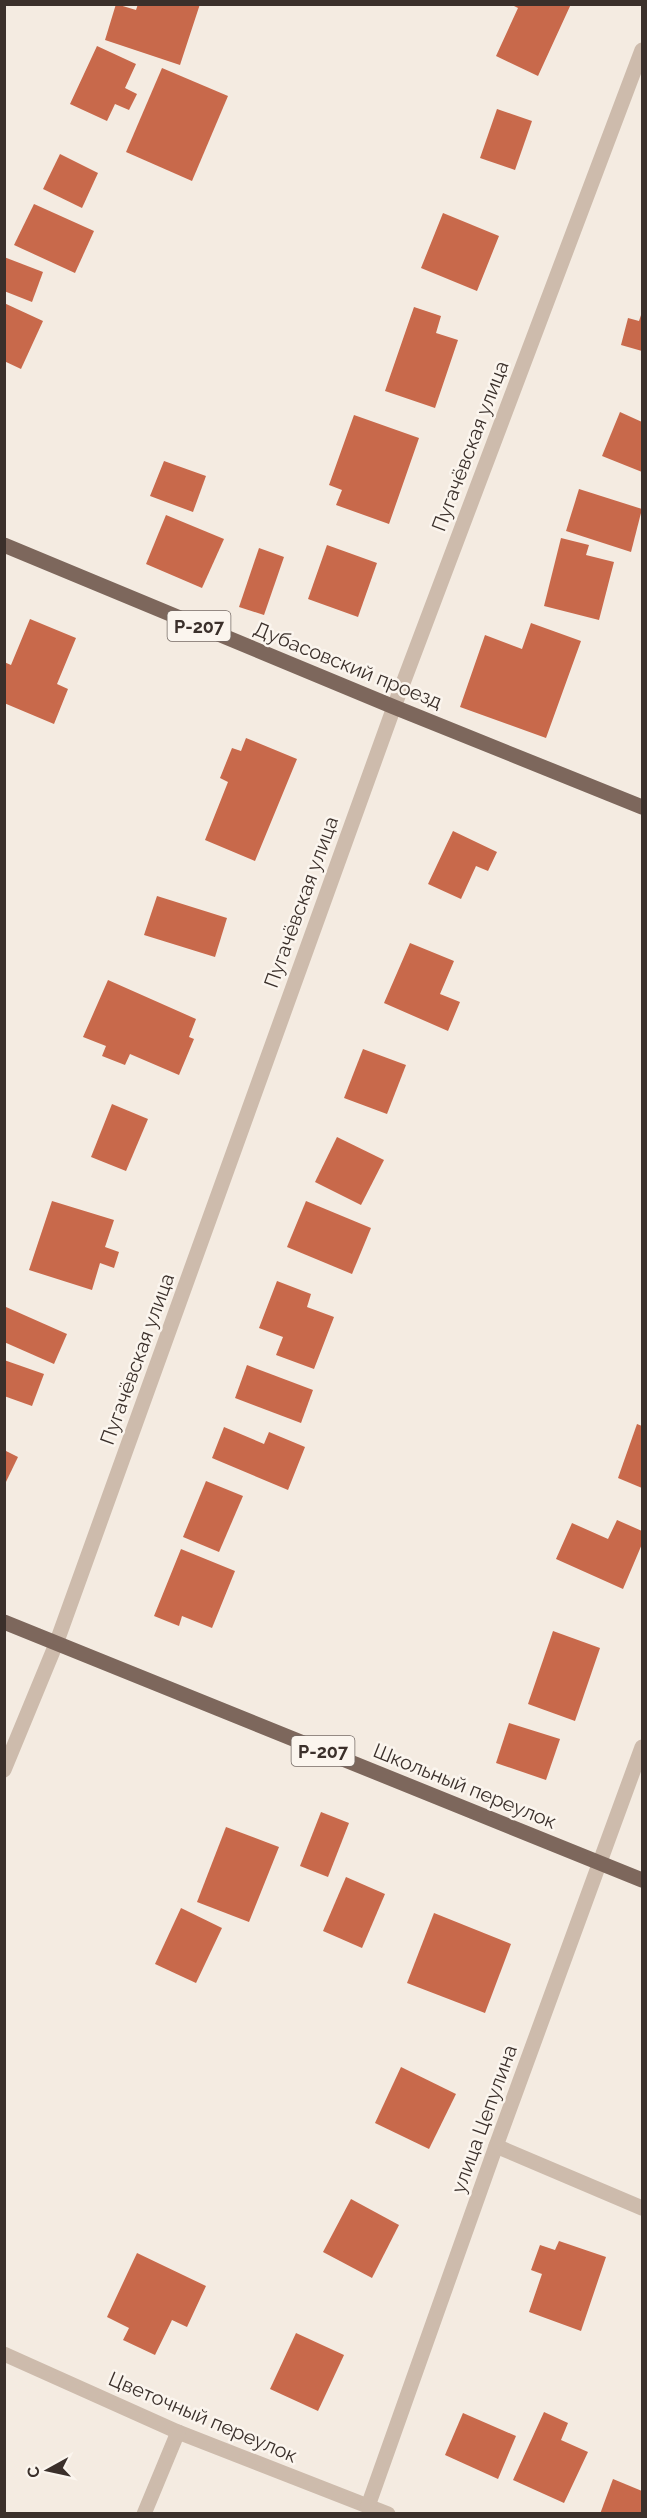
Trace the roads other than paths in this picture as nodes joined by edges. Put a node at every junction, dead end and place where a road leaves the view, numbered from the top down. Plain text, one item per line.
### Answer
1 (642, 50) edge
2 (4, 545) edge
3 (394, 707) junction
4 (642, 807) edge
5 (4, 1622) edge
6 (57, 1644) junction
7 (642, 1747) edge
8 (4, 1770) edge
9 (599, 1862) junction
10 (642, 1880) edge
11 (496, 2146) junction
12 (642, 2208) edge
13 (4, 2354) edge
14 (178, 2432) junction
15 (368, 2506) junction
16 (144, 2514) edge
17 (388, 2514) edge

1 - 3 street, Пугачёвская улица
2 - 3 main road, Дубасовский проезд / Р-207
3 - 4 main road, Дубасовский проезд / Р-207
3 - 6 street, Пугачёвская улица
5 - 6 main road, Школьный переулок / Р-207
6 - 8 street, Пугачёвская улица
6 - 9 main road, Школьный переулок / Р-207
7 - 9 street, улица Цепулина
9 - 10 main road, Школьный переулок / Р-207
9 - 11 street, улица Цепулина
11 - 12 street
11 - 15 street, улица Цепулина
13 - 14 street, Цветочный переулок
14 - 15 street, Цветочный переулок
14 - 16 street
15 - 17 street, Цветочный переулок

